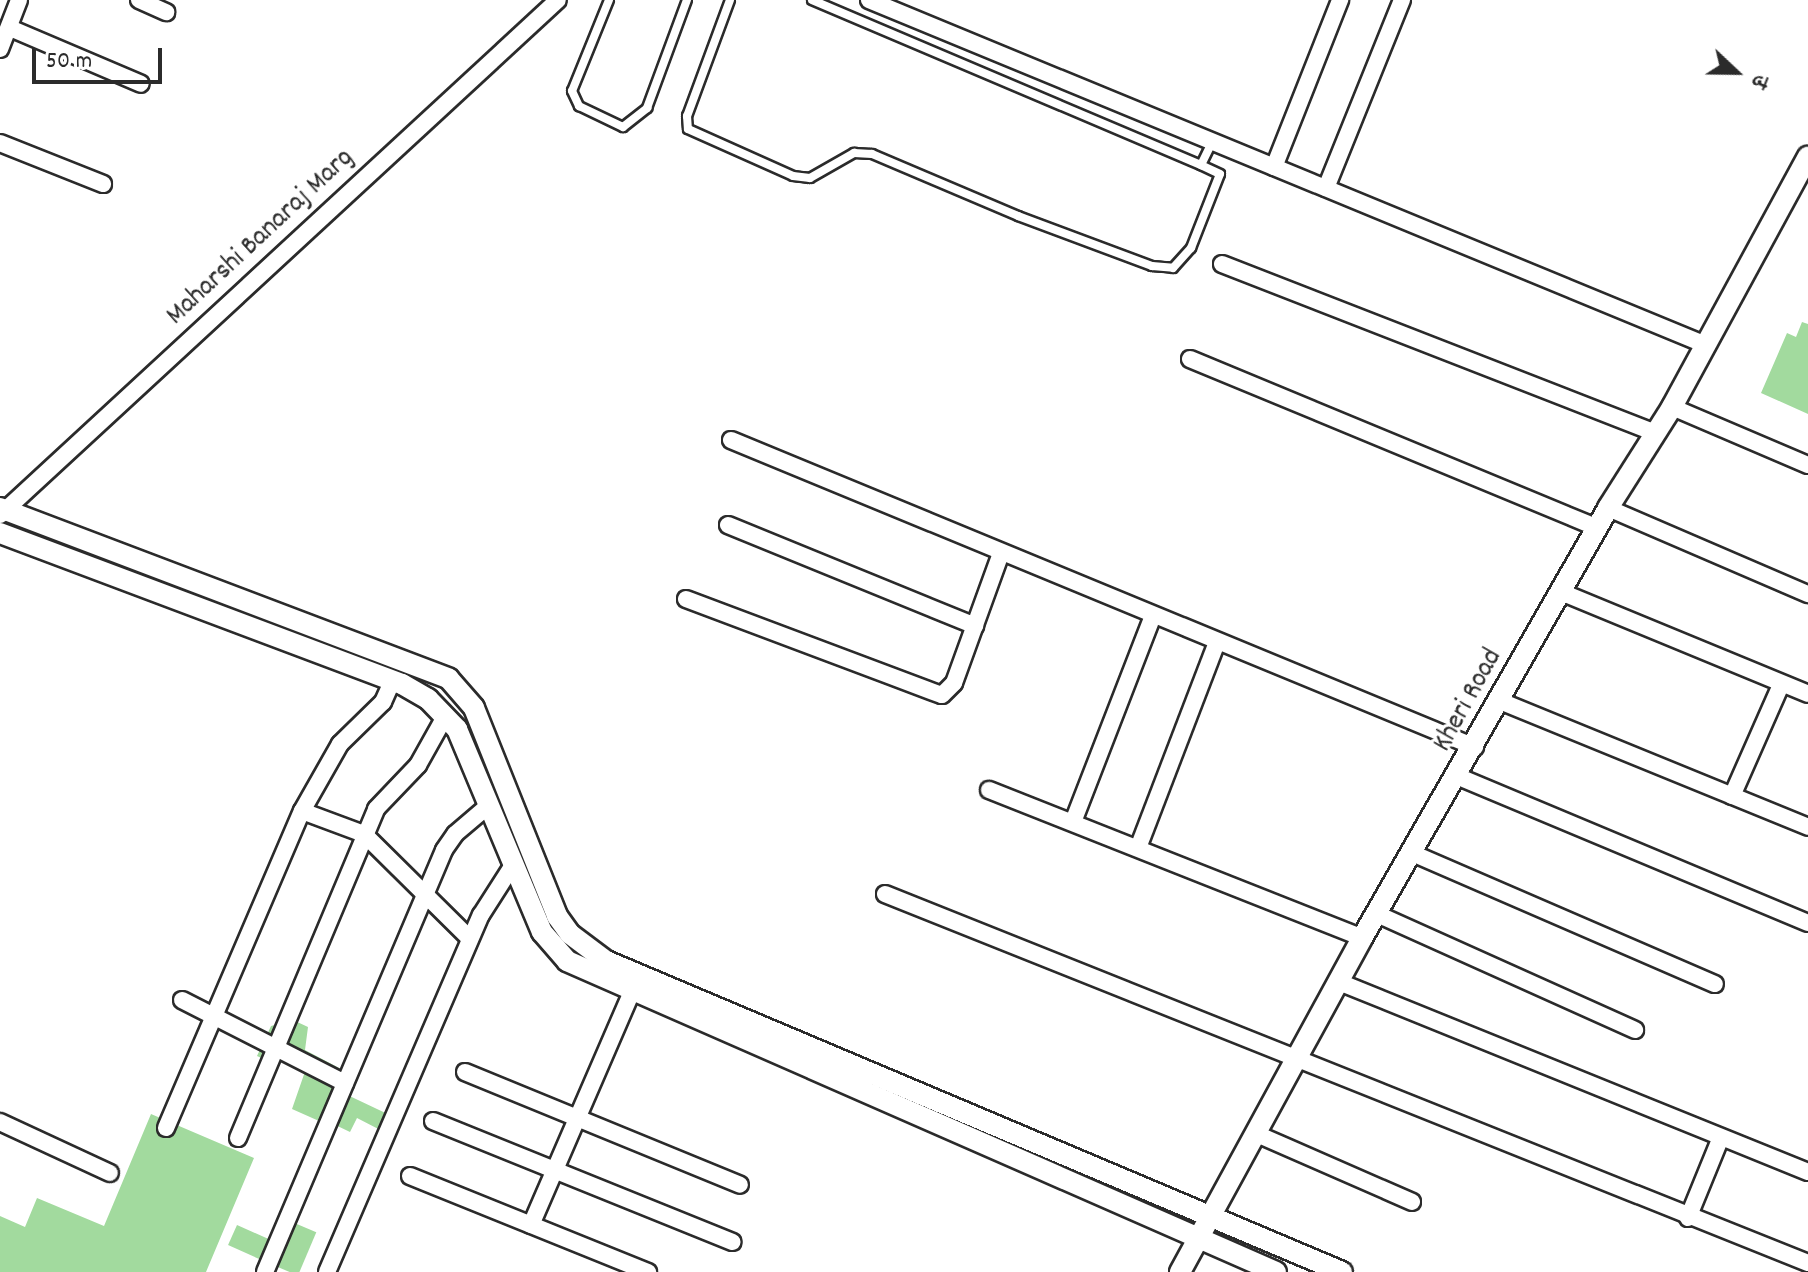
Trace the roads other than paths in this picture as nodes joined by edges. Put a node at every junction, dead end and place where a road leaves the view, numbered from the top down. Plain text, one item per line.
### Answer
1 (19, 0) edge
2 (139, 0) edge
3 (558, 0) edge
4 (609, 0) edge
5 (687, 0) edge
6 (730, 0) edge
7 (812, 0) edge
8 (869, 0) edge
9 (1340, 0) edge
10 (1402, 0) edge
11 (166, 12) dead end
12 (10, 28) junction
13 (0, 49) edge
14 (141, 84) dead end
15 (1212, 142) junction
16 (0, 143) edge
17 (1808, 157) edge
18 (1204, 166) junction
19 (1274, 167) junction
20 (103, 184) dead end
21 (1802, 184) edge
22 (1326, 188) junction
23 (1222, 264) dead end
24 (1706, 345) junction
25 (1190, 359) dead end
26 (1672, 407) junction
27 (1656, 433) junction
28 (731, 440) dead end
29 (1808, 465) edge
30 (1608, 508) junction
31 (2, 511) edge
32 (728, 525) dead end
33 (1597, 528) junction
34 (0, 533) edge
35 (1001, 553) junction
36 (1561, 592) junction
37 (1808, 594) edge
38 (686, 599) dead end
39 (1153, 616) junction
40 (975, 626) junction
41 (1217, 642) junction
42 (393, 680) junction
43 (1781, 685) junction
44 (1808, 694) edge
45 (1500, 701) junction
46 (446, 715) junction
47 (1475, 747) junction
48 (1459, 777) junction
49 (989, 790) dead end
50 (1732, 796) junction
51 (488, 806) junction
52 (302, 811) junction
53 (1073, 822) junction
54 (1808, 827) edge
55 (364, 834) junction
56 (1138, 848) junction
57 (1412, 853) junction
58 (513, 865) junction
59 (427, 891) junction
60 (885, 894) dead end
61 (1377, 914) junction
62 (1808, 923) edge
63 (1362, 938) junction
64 (470, 939) junction
65 (1339, 982) junction
66 (1715, 984) dead end
67 (632, 992) junction
68 (182, 1000) dead end
69 (215, 1014) junction
70 (1635, 1030) dead end
71 (275, 1047) junction
72 (1297, 1060) junction
73 (465, 1072) dead end
74 (345, 1083) junction
75 (577, 1118) junction
76 (433, 1121) dead end
77 (0, 1122) edge
78 (166, 1128) dead end
79 (1259, 1135) junction
80 (1721, 1137) junction
81 (238, 1138) dead end
82 (555, 1169) junction
83 (1808, 1172) edge
84 (110, 1173) dead end
85 (410, 1176) dead end
86 (740, 1185) dead end
87 (1412, 1202) dead end
88 (1688, 1218) junction
89 (1210, 1219) junction
90 (531, 1225) junction
91 (1198, 1240) junction
92 (733, 1242) dead end
93 (1808, 1263) edge
94 (265, 1272) edge
95 (327, 1272) edge
96 (648, 1272) edge
97 (1180, 1272) edge
98 (1276, 1272) edge
99 (1342, 1272) edge

1 - 12 street
2 - 11 street
3 - 31 street, Maharshi Banaraj Marg
4 - 5 lane
6 - 18 lane
7 - 18 lane
8 - 15 street
9 - 19 street
10 - 22 street
12 - 13 street
12 - 14 street
15 - 18 lane
15 - 19 street
16 - 20 street
17 - 21 street, Kheri Road
19 - 22 street
21 - 24 street, Kheri Road
22 - 24 street
23 - 27 street
24 - 26 street, Kheri Road
25 - 33 street
26 - 27 street, Kheri Road
26 - 29 street
27 - 30 street, Kheri Road
28 - 35 street
30 - 33 street, Kheri Road
30 - 37 street
31 - 89 street
32 - 40 street
33 - 36 street, Kheri Road
34 - 42 street
35 - 39 street
35 - 40 street
36 - 43 street
36 - 45 street, Kheri Road
38 - 40 street
39 - 41 street
39 - 53 street
41 - 47 street
41 - 56 street
42 - 46 street
42 - 52 street
43 - 44 street
43 - 50 street
45 - 47 street, Kheri Road
45 - 50 street
46 - 51 street
46 - 55 street
47 - 48 street, Kheri Road
48 - 57 street, Kheri Road
48 - 62 street
49 - 53 street
50 - 54 street
51 - 58 street
51 - 59 street
52 - 55 street
52 - 69 street
53 - 56 street
55 - 59 street
55 - 71 street
56 - 63 street
57 - 61 street, Kheri Road
57 - 66 street
58 - 64 street
58 - 67 street
59 - 64 street
59 - 74 street
60 - 72 street
61 - 63 street, Kheri Road
61 - 70 street
63 - 65 street, Kheri Road
64 - 95 street
65 - 72 street, Kheri Road
65 - 80 street
67 - 75 street
67 - 91 street
68 - 69 street
69 - 71 street
69 - 78 street
71 - 74 street
71 - 81 street
72 - 79 street, Kheri Road
72 - 88 street
73 - 75 street
74 - 94 street
75 - 82 street
75 - 86 street
76 - 82 street
77 - 84 street
79 - 87 street
79 - 89 street, Kheri Road
80 - 83 street
80 - 88 street
82 - 90 street
82 - 92 street
85 - 90 street
88 - 93 street
89 - 91 street, Kheri Road
89 - 99 street
90 - 96 street
91 - 97 street, Kheri Road
91 - 98 street

